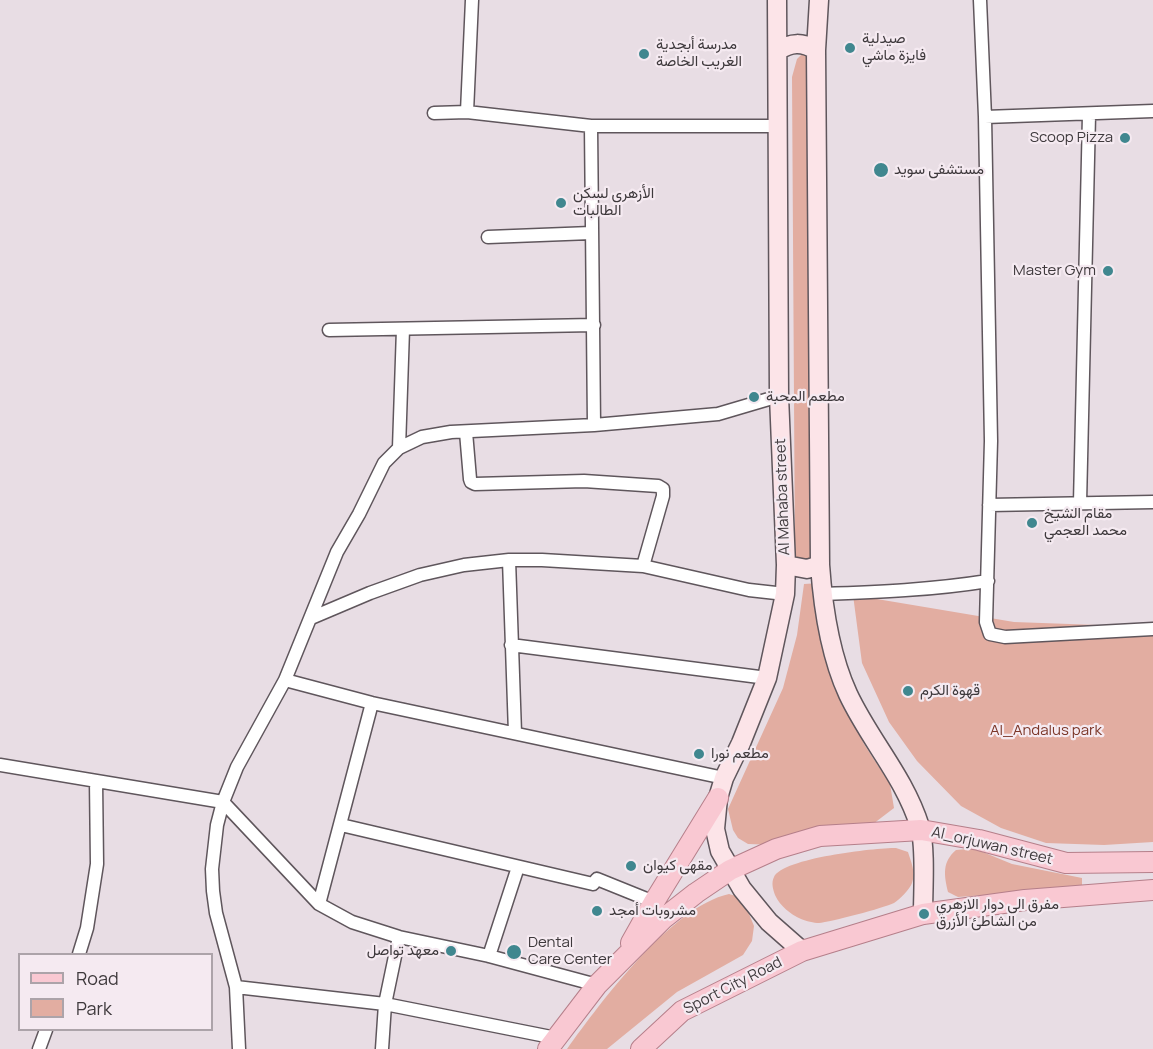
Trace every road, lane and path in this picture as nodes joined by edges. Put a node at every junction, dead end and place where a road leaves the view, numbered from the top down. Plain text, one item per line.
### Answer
1 (472, 0) edge
2 (777, 0) edge
3 (819, 0) edge
4 (980, 0) edge
5 (778, 51) junction
6 (816, 51) junction
7 (1153, 111) edge
8 (467, 112) junction
9 (434, 113) dead end
10 (1089, 115) junction
11 (985, 117) junction
12 (591, 126) junction
13 (778, 126) junction
14 (591, 233) junction
15 (488, 237) dead end
16 (594, 325) junction
17 (403, 328) junction
18 (329, 330) dead end
19 (779, 396) junction
20 (594, 425) junction
21 (466, 432) junction
22 (399, 448) junction
23 (1153, 502) edge
24 (1080, 503) junction
25 (989, 505) junction
26 (509, 560) junction
27 (786, 565) junction
28 (820, 565) junction
29 (643, 567) junction
30 (988, 581) junction
31 (785, 594) junction
32 (822, 594) junction
33 (311, 618) junction
34 (1153, 629) edge
35 (511, 645) junction
36 (767, 678) junction
37 (285, 680) junction
38 (372, 703) junction
39 (516, 733) junction
40 (0, 765) edge
41 (724, 778) junction
42 (96, 781) junction
43 (718, 798) junction
44 (223, 802) junction
45 (341, 825) junction
46 (921, 830) junction
47 (1153, 862) edge
48 (518, 867) junction
49 (730, 870) junction
50 (1153, 890) edge
51 (654, 902) junction
52 (319, 904) junction
53 (923, 914) junction
54 (399, 937) junction
55 (802, 951) junction
56 (79, 953) edge
57 (489, 957) junction
58 (620, 962) junction
59 (597, 985) junction
60 (236, 987) junction
61 (385, 1004) junction
62 (45, 1031) edge
63 (552, 1043) edge
64 (39, 1049) edge
65 (239, 1049) edge
66 (382, 1049) edge
67 (641, 1049) edge

1 - 8 street
2 - 5 main road, Al Mahaba street
3 - 6 main road
4 - 11 street
5 - 6 main road
5 - 13 main road, Al Mahaba street
6 - 28 main road
7 - 10 street
8 - 9 street
8 - 12 street
10 - 11 street
10 - 24 street
11 - 25 street
12 - 13 street
12 - 14 street
13 - 19 main road, Al Mahaba street
14 - 15 street
14 - 16 street
16 - 17 street
16 - 20 street
17 - 18 street
17 - 22 street
19 - 20 street
19 - 27 main road, Al Mahaba street
20 - 21 street
21 - 22 street
21 - 29 street
22 - 33 street
23 - 24 street
24 - 25 street
25 - 30 street
26 - 29 street
26 - 33 street
26 - 35 street
27 - 28 main road
27 - 31 main road, Al Mahaba street
28 - 32 main road
29 - 31 street
30 - 32 street
30 - 34 street
31 - 36 main road, Al Mahaba street
32 - 46 main road
33 - 37 street
35 - 36 street
35 - 39 street
36 - 41 main road, Al Mahaba street
37 - 38 street
37 - 44 street
38 - 39 street
38 - 45 street
39 - 41 street
40 - 42 street
41 - 43 main road, Al Mahaba street
42 - 44 street
42 - 56 street
43 - 49 main road, Al Mahaba street
43 - 51 main road
44 - 52 street
44 - 60 street
45 - 48 street
45 - 52 street
46 - 47 main road, Al_orjuwan street
46 - 49 main road, Al_orjuwan street
46 - 53 main road
48 - 51 street
48 - 57 street
49 - 55 main road, Al Mahaba street
49 - 58 main road
50 - 53 main road
51 - 58 main road
52 - 54 street
53 - 55 main road
54 - 57 street
54 - 61 street
55 - 67 main road, Sport City Road
57 - 59 street
58 - 59 main road
59 - 63 main road
60 - 61 street
60 - 65 street
61 - 63 street
61 - 66 street
62 - 64 street

